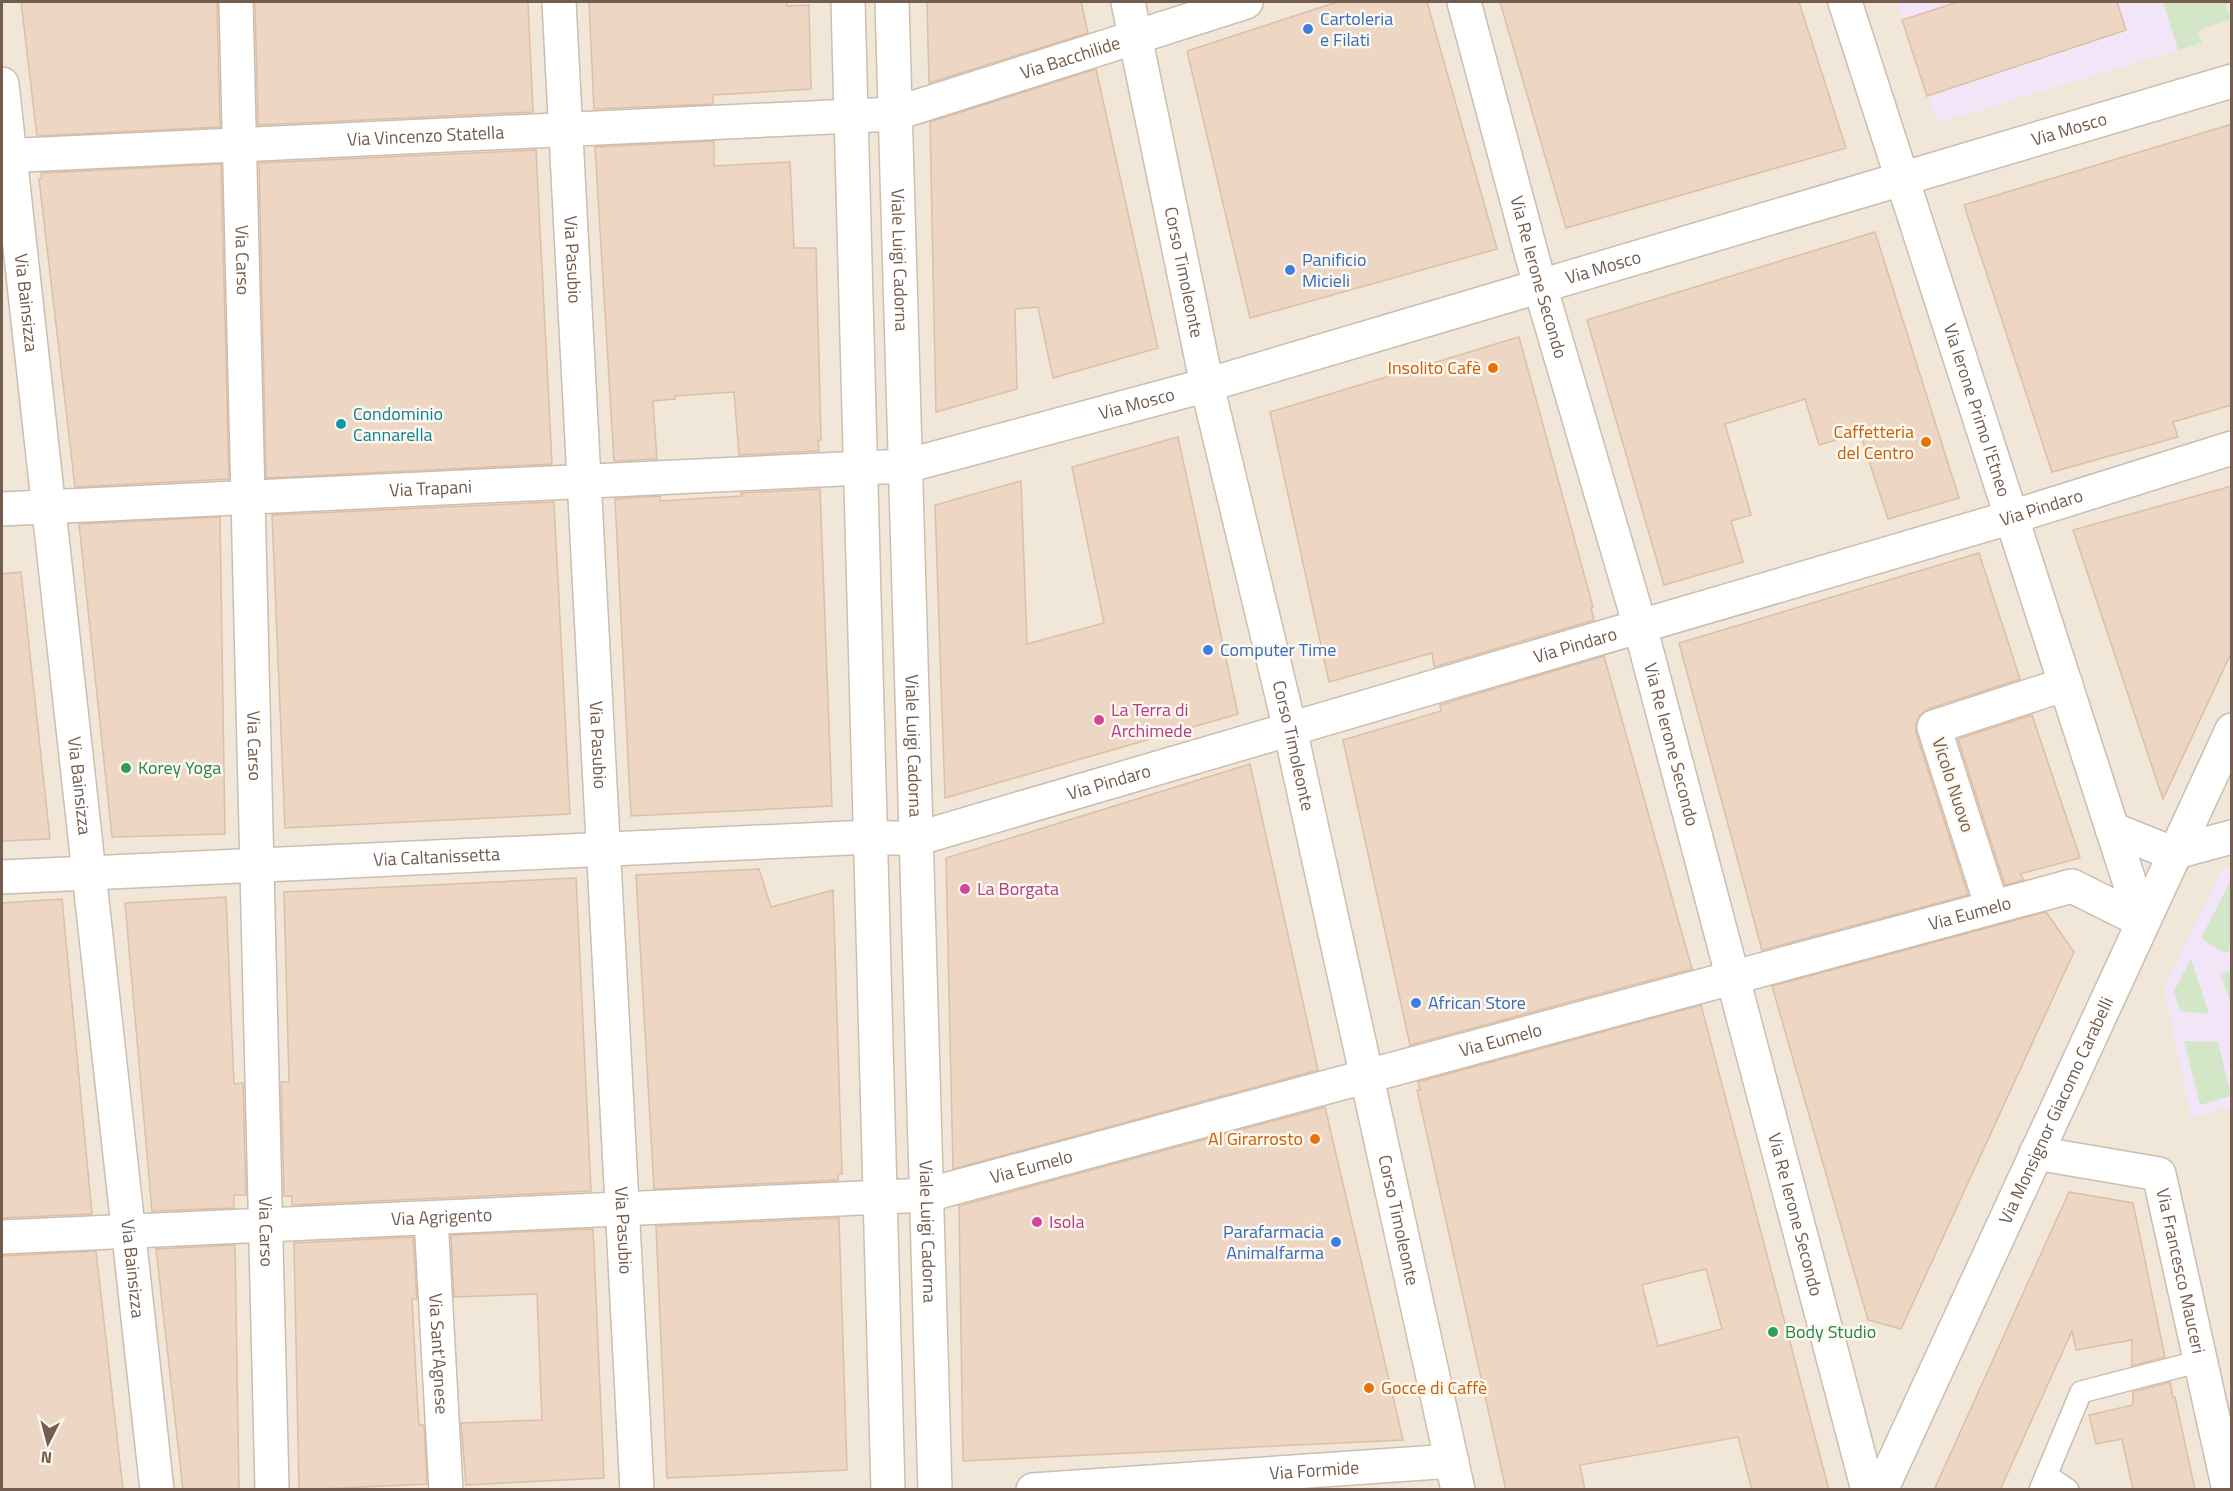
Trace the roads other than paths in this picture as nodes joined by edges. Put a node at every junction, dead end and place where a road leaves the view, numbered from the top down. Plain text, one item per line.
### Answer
1 (236, 2) edge
2 (559, 2) edge
3 (848, 2) edge
4 (892, 2) edge
5 (1128, 2) edge
6 (1246, 2) edge
7 (1464, 2) edge
8 (1845, 2) edge
9 (1135, 37) junction
10 (2232, 81) edge
11 (2, 84) edge
12 (894, 114) junction
13 (851, 118) junction
14 (566, 131) junction
15 (239, 145) junction
16 (6, 156) edge
17 (1902, 178) junction
18 (1540, 286) junction
19 (1207, 385) junction
20 (2232, 447) edge
21 (906, 466) junction
22 (860, 470) junction
23 (585, 483) junction
24 (248, 498) junction
25 (48, 507) junction
26 (2, 509) edge
27 (2012, 517) junction
28 (1640, 626) junction
29 (2066, 684) junction
30 (1290, 729) junction
31 (2232, 730) edge
32 (2193, 812) junction
33 (2112, 829) junction
34 (870, 837) junction
35 (2230, 838) edge
36 (916, 839) junction
37 (603, 849) junction
38 (2172, 853) junction
39 (257, 866) junction
40 (89, 873) junction
41 (2, 877) edge
42 (1992, 908) junction
43 (2142, 921) junction
44 (1735, 978) junction
45 (1365, 1078) junction
46 (2036, 1153) junction
47 (927, 1195) junction
48 (881, 1197) junction
49 (622, 1209) junction
50 (432, 1218) junction
51 (265, 1226) junction
52 (128, 1232) junction
53 (2, 1237) edge
54 (2201, 1361) junction
55 (1455, 1475) edge
56 (2043, 1482) edge
57 (157, 1490) edge
58 (272, 1490) edge
59 (446, 1490) edge
60 (637, 1490) edge
61 (888, 1490) edge
62 (935, 1490) edge
63 (1033, 1490) edge
64 (1868, 1490) edge
65 (1881, 1490) edge
66 (2068, 1490) edge
67 (2229, 1490) edge

1 - 15 street, Via Carso
2 - 14 street, Via Pasubio
3 - 13 street
4 - 12 street, Viale Luigi Cadorna
5 - 9 street, Corso Timoleonte
6 - 9 street, Via Bacchilide
7 - 18 street, Via Re Ierone Secondo
8 - 17 street, Via Ierone Primo l'Etneo
9 - 12 street, Via Bacchilide
9 - 19 street, Corso Timoleonte
10 - 17 street, Via Mosco
11 - 16 street, Via Bainsizza
12 - 13 street, Via Bacchilide
12 - 21 street, Viale Luigi Cadorna
13 - 14 street, Via Vincenzo Statella
13 - 22 street
14 - 15 street, Via Vincenzo Statella
14 - 23 street, Via Pasubio
15 - 16 street, Via Vincenzo Statella
15 - 24 street, Via Carso
16 - 25 street, Via Bainsizza
17 - 18 street, Via Mosco
17 - 27 street, Via Ierone Primo l'Etneo
18 - 19 street, Via Mosco
18 - 28 street, Via Re Ierone Secondo
19 - 21 street, Via Mosco
19 - 30 street, Corso Timoleonte
20 - 27 street, Via Pindaro
21 - 22 street, Via Mosco
21 - 36 street, Viale Luigi Cadorna
22 - 23 street, Via Trapani
22 - 34 street
23 - 24 street, Via Trapani
23 - 37 street, Via Pasubio
24 - 25 street, Via Trapani
24 - 39 street, Via Carso
25 - 26 street, Via Trapani
25 - 40 street, Via Bainsizza
27 - 28 street, Via Pindaro
27 - 29 street, Via Ierone Primo l'Etneo
28 - 30 street, Via Pindaro
28 - 44 street, Via Re Ierone Secondo
29 - 33 street, Via Ierone Primo l'Etneo
29 - 42 street, Vicolo Nuovo
30 - 36 street, Via Pindaro
30 - 45 street, Corso Timoleonte
31 - 32 street, Via Monsignor Giacomo Carabelli
32 - 35 street
32 - 38 street, Via Monsignor Giacomo Carabelli
33 - 38 street
33 - 43 street, Via Ierone Primo l'Etneo
34 - 36 street, Via Pindaro
34 - 37 street, Via Caltanissetta
34 - 48 street
35 - 38 street
36 - 47 street, Viale Luigi Cadorna
37 - 39 street, Via Caltanissetta
37 - 49 street, Via Pasubio
38 - 43 street, Via Monsignor Giacomo Carabelli
39 - 40 street, Via Caltanissetta
39 - 51 street, Via Carso
40 - 41 street, Via Caltanissetta
40 - 52 street, Via Bainsizza
42 - 43 street, Via Eumelo
42 - 44 street, Via Eumelo
43 - 46 street, Via Monsignor Giacomo Carabelli
44 - 45 street, Via Eumelo
44 - 64 street, Via Re Ierone Secondo
45 - 47 street, Via Eumelo
45 - 55 street, Corso Timoleonte
46 - 54 street, Via Francesco Mauceri
46 - 65 street, Via Monsignor Giacomo Carabelli
47 - 48 street, Via Eumelo
47 - 62 street, Viale Luigi Cadorna
48 - 49 street, Via Agrigento
48 - 61 street
49 - 50 street, Via Agrigento
49 - 60 street, Via Pasubio
50 - 51 street, Via Agrigento
50 - 59 street, Via Sant'Agnese
51 - 52 street, Via Agrigento
51 - 58 street, Via Carso
52 - 53 street, Via Agrigento
52 - 57 street, Via Bainsizza
54 - 56 lane
54 - 67 street, Via Francesco Mauceri
55 - 63 street, Via Formide
56 - 66 lane

